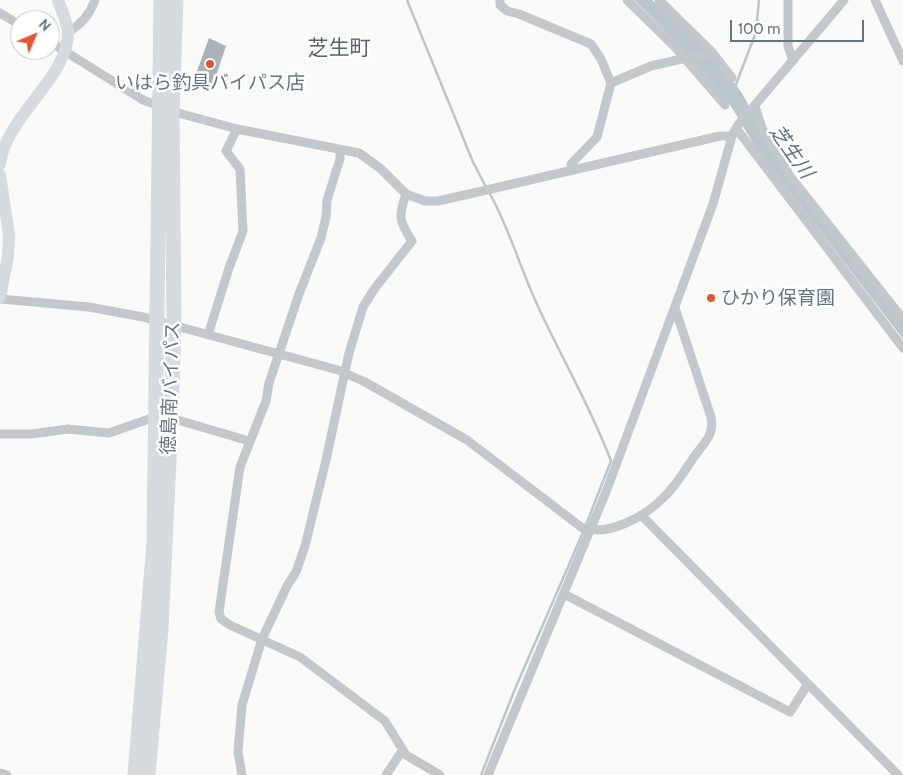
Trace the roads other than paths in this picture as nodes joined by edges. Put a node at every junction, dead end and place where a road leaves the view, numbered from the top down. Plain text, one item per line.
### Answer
1 (58, 0) edge
2 (95, 0) edge
3 (161, 0) edge
4 (176, 0) edge
5 (500, 0) edge
6 (627, 0) edge
7 (659, 0) edge
8 (788, 0) edge
9 (844, 0) edge
10 (875, 0) edge
11 (68, 32) junction
12 (60, 48) edge
13 (65, 51) junction
14 (711, 53) junction
15 (687, 59) junction
16 (793, 60) junction
17 (903, 61) edge
18 (732, 78) dead end
19 (611, 83) junction
20 (725, 105) dead end
21 (166, 108) junction
22 (753, 108) junction
23 (237, 129) junction
24 (731, 132) junction
25 (340, 151) junction
26 (0, 156) edge
27 (573, 170) junction
28 (0, 175) edge
29 (406, 194) junction
30 (0, 298) edge
31 (674, 308) junction
32 (903, 318) edge
33 (158, 321) junction
34 (174, 325) junction
35 (208, 335) junction
36 (903, 348) edge
37 (278, 354) junction
38 (346, 374) junction
39 (164, 418) junction
40 (0, 434) edge
41 (249, 441) junction
42 (641, 515) junction
43 (586, 529) junction
44 (564, 594) junction
45 (262, 639) junction
46 (808, 684) junction
47 (402, 752) junction
48 (0, 773) edge
49 (7, 775) edge
50 (135, 775) edge
51 (148, 775) edge
52 (242, 775) edge
53 (386, 775) edge
54 (440, 775) edge
55 (488, 775) edge
56 (898, 775) edge

1 - 11 main road
2 - 11 street
3 - 21 highway, 徳島南バイパス
4 - 21 highway, 徳島南バイパス
5 - 19 street
6 - 15 street
7 - 14 street
8 - 16 street
9 - 16 street
10 - 17 street
11 - 13 main road
12 - 13 street
13 - 21 street
13 - 26 main road
14 - 15 street
14 - 18 street
15 - 19 street
15 - 20 street
16 - 22 street
19 - 27 street
21 - 23 street
21 - 33 highway, 徳島南バイパス
21 - 34 highway, 徳島南バイパス
22 - 24 street
22 - 32 street
23 - 25 street
23 - 35 street
24 - 27 street
24 - 31 street
24 - 36 street
25 - 29 street
25 - 37 street
27 - 29 street
28 - 30 main road
29 - 38 street
30 - 33 street
31 - 42 street
31 - 43 street
33 - 34 street
33 - 39 highway, 徳島南バイパス
34 - 35 street
34 - 39 highway, 徳島南バイパス
35 - 37 street
37 - 38 street
37 - 41 street
38 - 43 street
38 - 45 street
39 - 40 street
39 - 41 street
39 - 50 highway, 徳島南バイパス
39 - 51 highway, 徳島南バイパス
41 - 45 street
42 - 43 street
42 - 46 street
43 - 44 street
44 - 46 street
44 - 55 street
45 - 47 street
45 - 52 street
46 - 56 street
47 - 53 street
47 - 54 street
48 - 49 street

